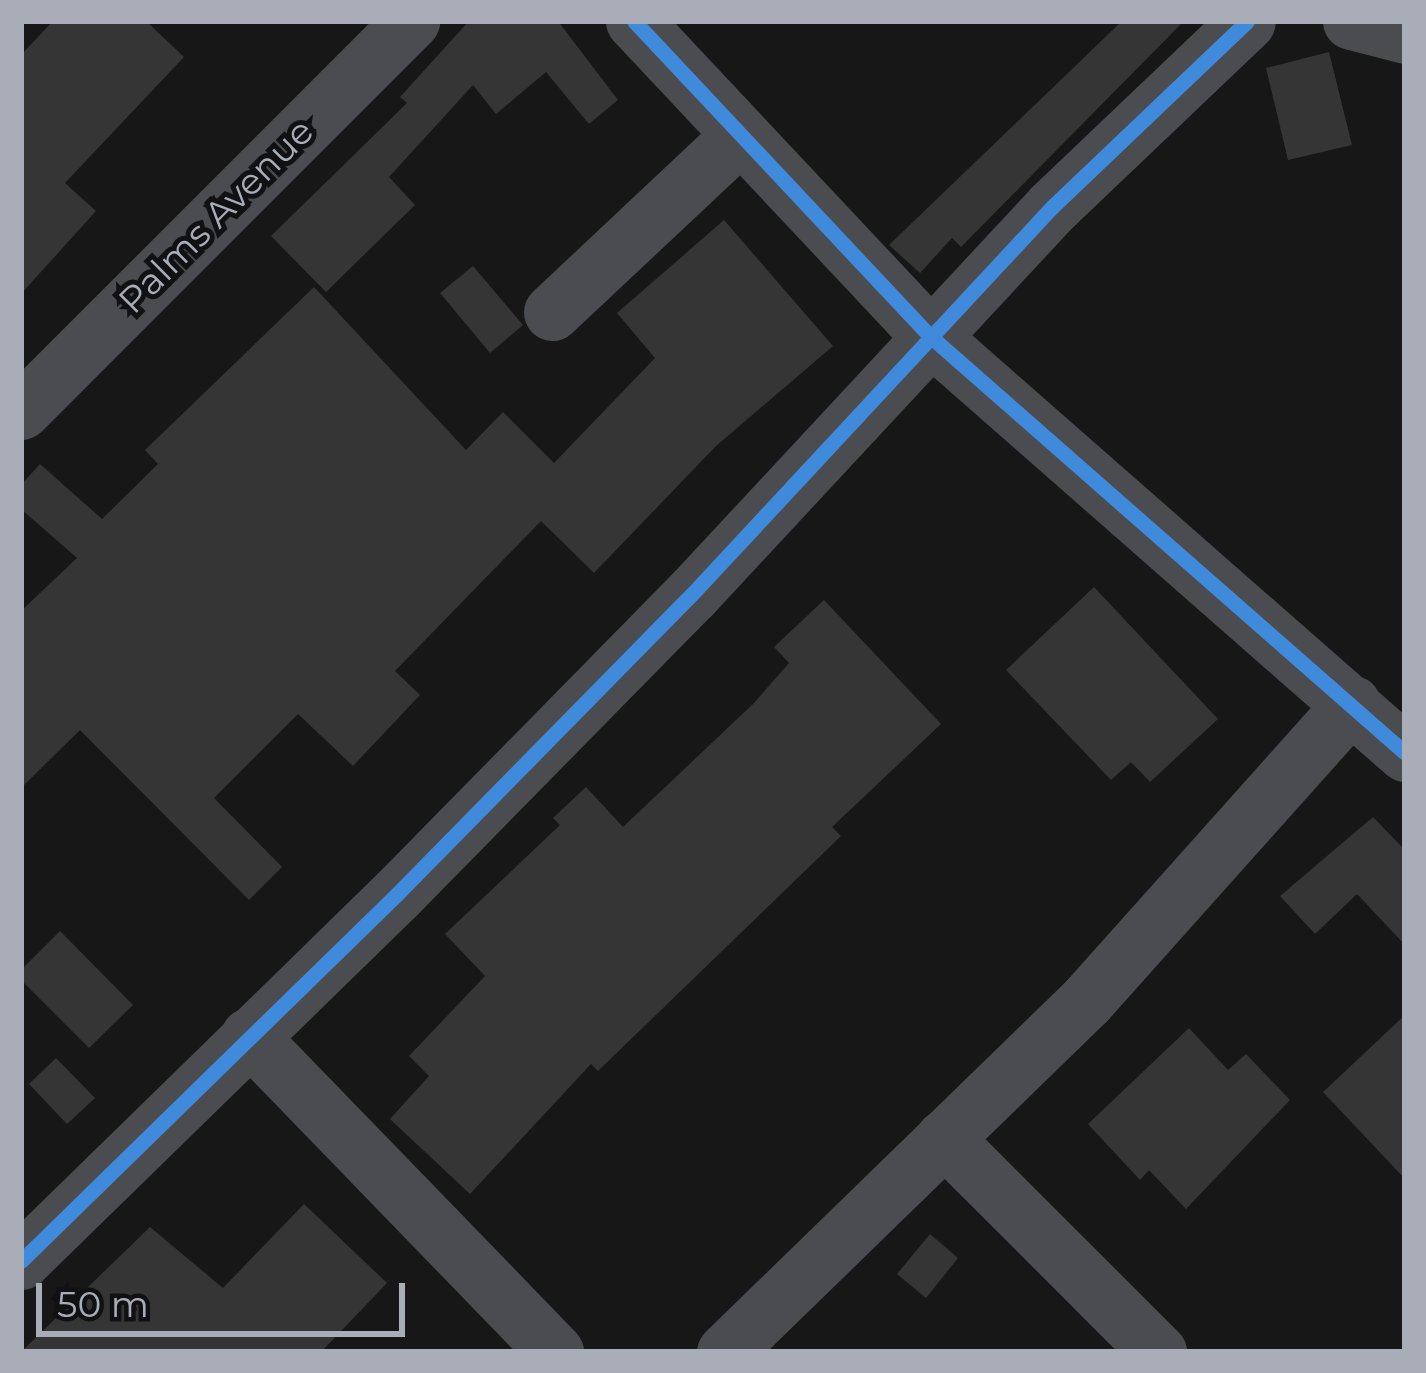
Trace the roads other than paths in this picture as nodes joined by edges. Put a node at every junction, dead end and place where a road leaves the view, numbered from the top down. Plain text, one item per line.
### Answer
1 (411, 21) edge
2 (634, 21) edge
3 (1247, 21) edge
4 (1351, 21) edge
5 (1405, 34) edge
6 (737, 138) junction
7 (552, 312) dead end
8 (930, 337) junction
9 (21, 410) edge
10 (1352, 703) junction
11 (1405, 753) edge
12 (249, 1036) junction
13 (944, 1138) junction
14 (21, 1261) edge
15 (555, 1352) edge
16 (724, 1352) edge
17 (1158, 1352) edge

1 - 9 street, Palms Avenue
2 - 6 street
3 - 8 street
4 - 5 street
6 - 7 street
6 - 8 street
8 - 10 street
8 - 12 street
10 - 11 street
10 - 13 street
12 - 14 street
12 - 15 street
13 - 16 street
13 - 17 street

